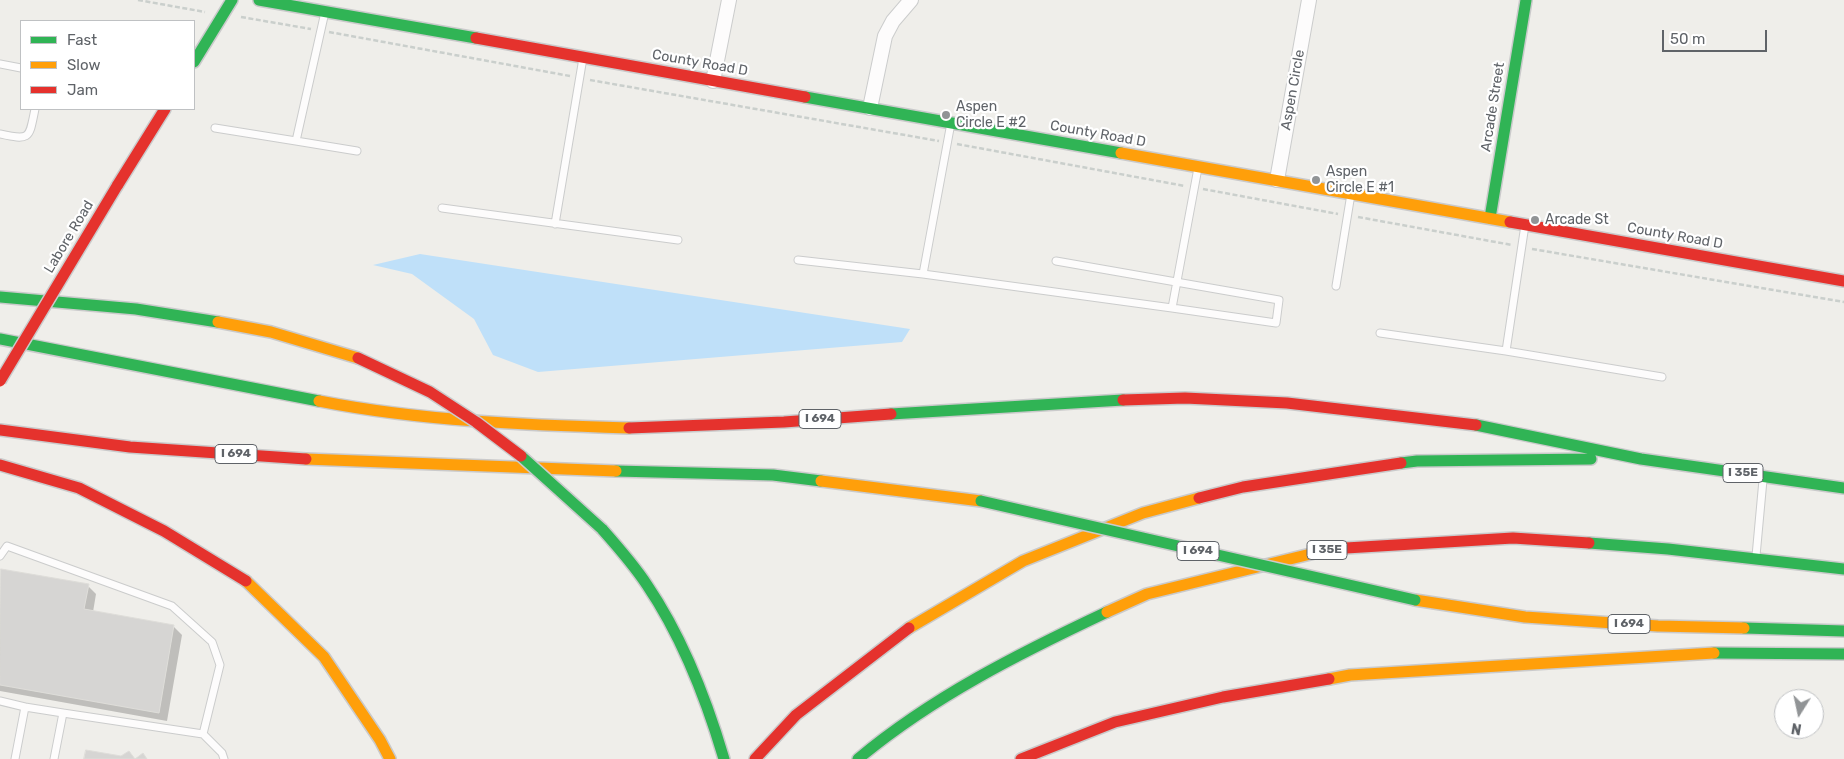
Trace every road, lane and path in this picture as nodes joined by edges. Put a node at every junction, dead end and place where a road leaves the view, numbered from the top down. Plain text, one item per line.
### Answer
1 (138, 0) edge
2 (232, 0) edge
3 (259, 0) edge
4 (729, 0) edge
5 (911, 0) edge
6 (1309, 0) edge
7 (1526, 0) edge
8 (326, 12) junction
9 (223, 14) junction
10 (321, 31) junction
11 (583, 58) junction
12 (195, 60) edge
13 (0, 64) edge
14 (20, 68) edge
15 (580, 78) junction
16 (713, 80) junction
17 (870, 108) junction
18 (34, 110) edge
19 (164, 110) edge
20 (951, 123) junction
21 (215, 128) dead end
22 (0, 134) edge
23 (296, 141) junction
24 (947, 143) junction
25 (357, 151) dead end
26 (1198, 166) junction
27 (1277, 180) junction
28 (1194, 188) junction
29 (1352, 194) junction
30 (442, 208) dead end
31 (1348, 216) junction
32 (1490, 218) junction
33 (556, 224) junction
34 (1526, 224) junction
35 (678, 240) dead end
36 (1522, 247) junction
37 (798, 260) dead end
38 (1056, 261) dead end
39 (923, 274) junction
40 (1844, 281) edge
41 (1176, 283) junction
42 (1336, 286) dead end
43 (0, 297) edge
44 (1844, 302) edge
45 (1172, 308) junction
46 (1380, 333) dead end
47 (0, 339) edge
48 (1506, 351) junction
49 (1662, 377) dead end
50 (0, 381) edge
51 (0, 430) edge
52 (1641, 458) junction
53 (0, 465) edge
54 (1764, 476) junction
55 (1844, 488) edge
56 (0, 556) edge
57 (1756, 559) junction
58 (1844, 568) edge
59 (1844, 631) edge
60 (1844, 654) edge
61 (0, 702) edge
62 (25, 707) junction
63 (63, 713) junction
64 (203, 734) junction
65 (14, 759) edge
66 (54, 759) edge
67 (224, 759) edge
68 (390, 759) edge
69 (724, 759) edge
70 (755, 759) edge
71 (858, 759) edge
72 (1021, 759) edge

1 - 9 path
2 - 9 main road
3 - 8 main road, County Road D
4 - 16 street
5 - 17 street
6 - 27 street, Aspen Circle
7 - 32 main road, Arcade Street
8 - 10 lane
8 - 11 main road, County Road D
9 - 10 path
9 - 12 main road
10 - 15 path
10 - 23 lane
11 - 15 lane
11 - 16 main road, County Road D
13 - 14 lane
15 - 24 path
15 - 33 lane
16 - 17 main road, County Road D
17 - 20 main road, County Road D
18 - 22 lane
19 - 50 main road, Labore Road, bridge
20 - 24 lane
20 - 26 main road, County Road D
21 - 23 lane
23 - 25 lane
24 - 28 path
24 - 39 lane
26 - 27 main road, County Road D
26 - 28 lane
27 - 29 main road, County Road D
28 - 31 path
28 - 41 lane
29 - 31 lane
29 - 32 main road, County Road D
30 - 33 lane
31 - 36 path
31 - 42 lane
32 - 34 main road, County Road D
33 - 35 lane
34 - 36 lane
34 - 40 main road, County Road D
36 - 44 path
36 - 48 lane
37 - 39 lane
38 - 41 lane
39 - 45 lane
41 - 45 lane
41 - 45 lane
43 - 69 main road, bridge
46 - 48 lane
47 - 52 main road, I 694
48 - 49 lane
51 - 59 main road, I 694, bridge
52 - 54 main road, I 35E
52 - 70 main road, I 35E
53 - 68 main road
54 - 55 main road, I 35E
54 - 57 lane
56 - 64 lane
57 - 58 main road, I 35E
57 - 71 main road, I 35E
60 - 72 main road
61 - 62 lane
62 - 63 lane
62 - 65 lane
63 - 64 lane
63 - 66 lane
64 - 67 lane

